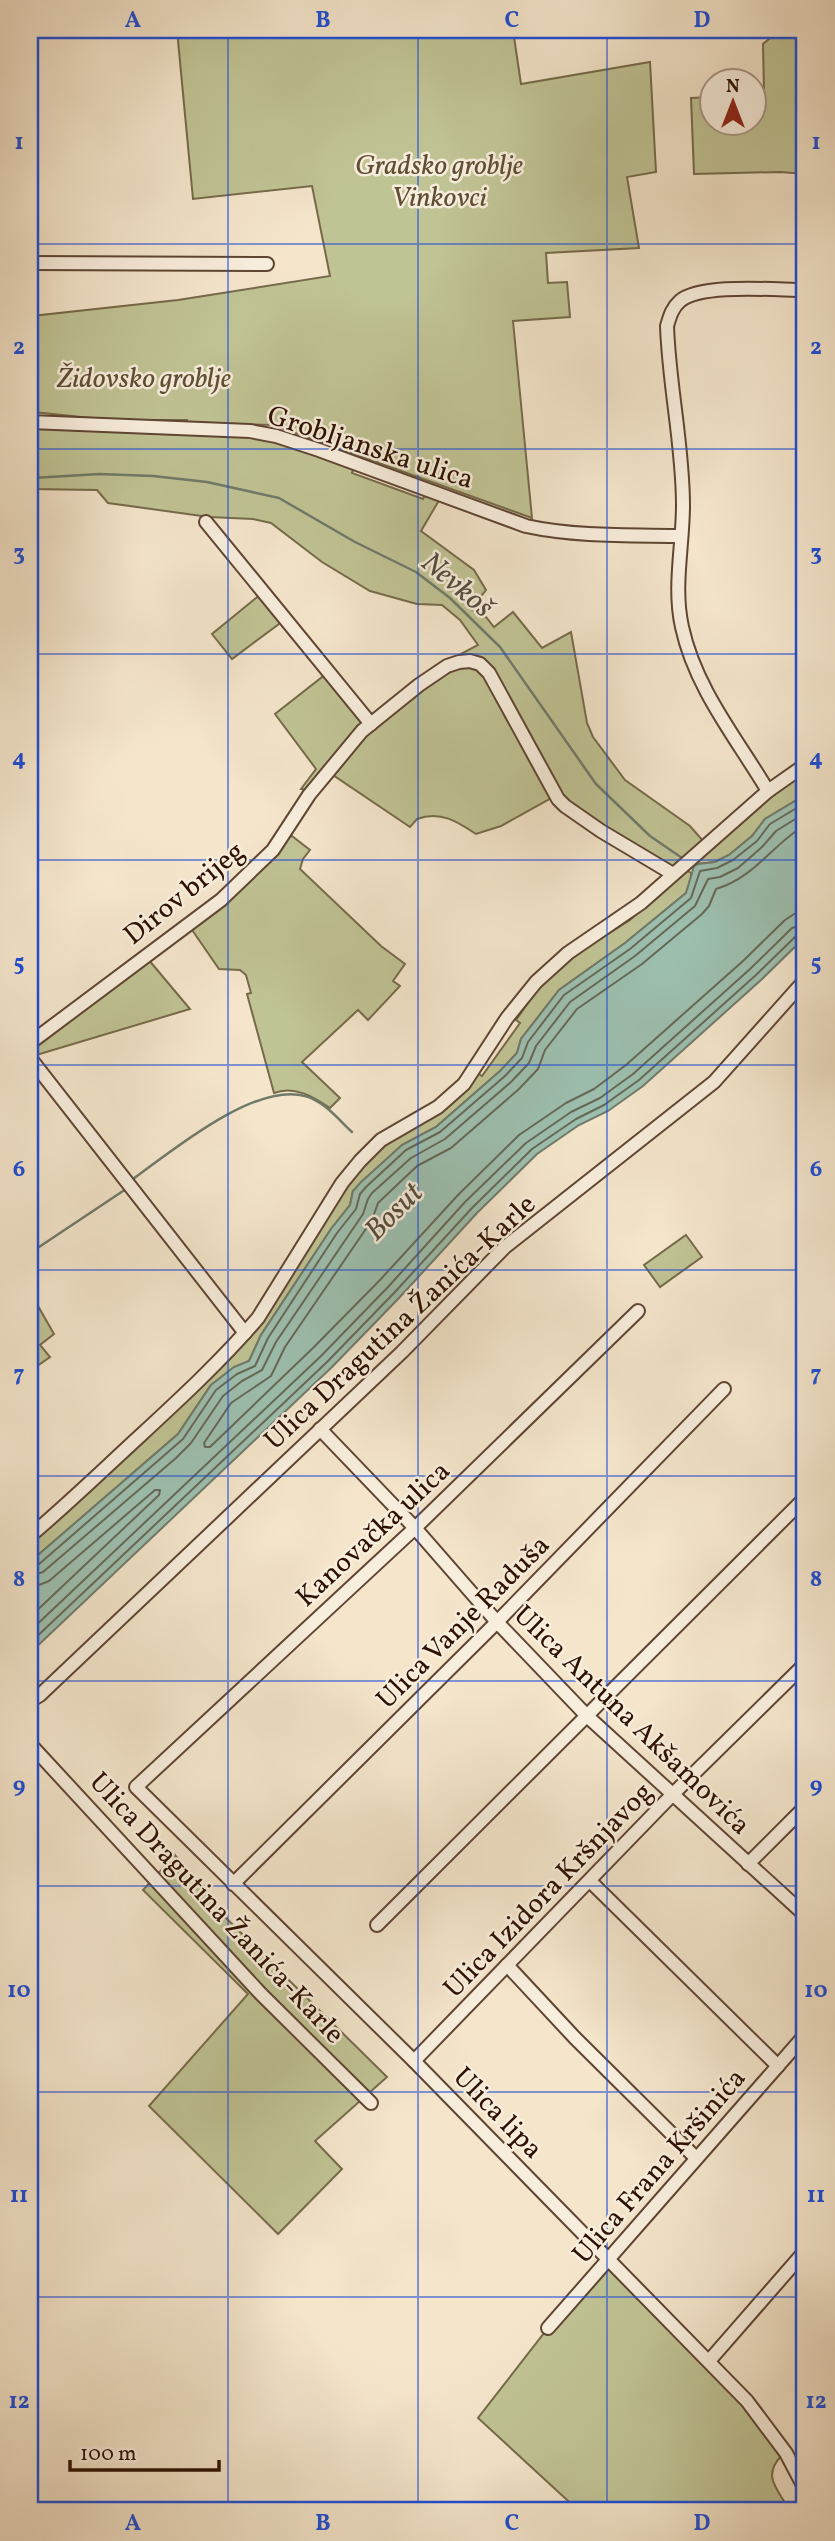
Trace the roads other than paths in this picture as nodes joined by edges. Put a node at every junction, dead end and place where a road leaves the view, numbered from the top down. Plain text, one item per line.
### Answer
1 (30, 264) edge
2 (267, 264) dead end
3 (805, 290) edge
4 (30, 422) edge
5 (206, 522) dead end
6 (681, 536) junction
7 (371, 724) junction
8 (805, 765) edge
9 (768, 791) junction
10 (676, 871) junction
11 (805, 980) edge
12 (30, 1043) edge
13 (30, 1058) edge
14 (638, 1311) dead end
15 (245, 1333) junction
16 (724, 1389) dead end
17 (320, 1429) junction
18 (805, 1498) edge
19 (415, 1528) junction
20 (30, 1536) edge
21 (497, 1622) junction
22 (805, 1664) edge
23 (30, 1701) edge
24 (587, 1716) junction
25 (30, 1744) edge
26 (136, 1787) joint
27 (672, 1796) junction
28 (805, 1807) edge
29 (748, 1864) junction
30 (591, 1882) junction
31 (233, 1884) junction
32 (805, 1915) edge
33 (377, 1925) dead end
34 (507, 1965) junction
35 (805, 2035) edge
36 (414, 2061) junction
37 (778, 2066) junction
38 (371, 2103) dead end
39 (696, 2158) junction
40 (805, 2251) edge
41 (607, 2258) junction
42 (548, 2328) dead end
43 (709, 2361) junction
44 (805, 2489) edge

1 - 2 street
3 - 6 street
4 - 6 street, Grobljanska ulica
5 - 7 street
6 - 9 street
7 - 10 street, Dirov brijeg
7 - 12 street, Dirov brijeg
8 - 9 street
9 - 10 street
10 - 15 street
11 - 17 street, Ulica Dragutina Žanića-Karle
13 - 15 street
14 - 19 street, Kanovačka ulica
15 - 20 street
16 - 21 street, Ulica Vanje Raduša
17 - 19 street, Ulica Antuna Akšamovića
17 - 23 street, Ulica Dragutina Žanića-Karle
18 - 24 street
19 - 21 street, Ulica Antuna Akšamovića
19 - 26 street, Kanovačka ulica
21 - 24 street, Ulica Antuna Akšamovića
21 - 31 street, Ulica Vanje Raduša
22 - 27 street, Ulica Izidora Kršnjavog
24 - 27 street, Ulica Antuna Akšamovića
24 - 33 street
25 - 38 street, Ulica Dragutina Žanića-Karle
26 - 31 street, Ulica lipa
27 - 29 street, Ulica Antuna Akšamovića
27 - 30 street, Ulica Izidora Kršnjavog
28 - 29 street
29 - 32 street, Ulica Antuna Akšamovića
30 - 34 street, Ulica Izidora Kršnjavog
30 - 37 street
31 - 36 street, Ulica lipa
34 - 36 street, Ulica Izidora Kršnjavog
34 - 39 street
35 - 37 street, Ulica Frana Kršinića
36 - 41 street, Ulica lipa
37 - 39 street, Ulica Frana Kršinića
39 - 41 street, Ulica Frana Kršinića
40 - 43 street
41 - 42 street, Ulica Frana Kršinića
41 - 43 street, Ulica lipa
43 - 44 street, Ulica lipa

